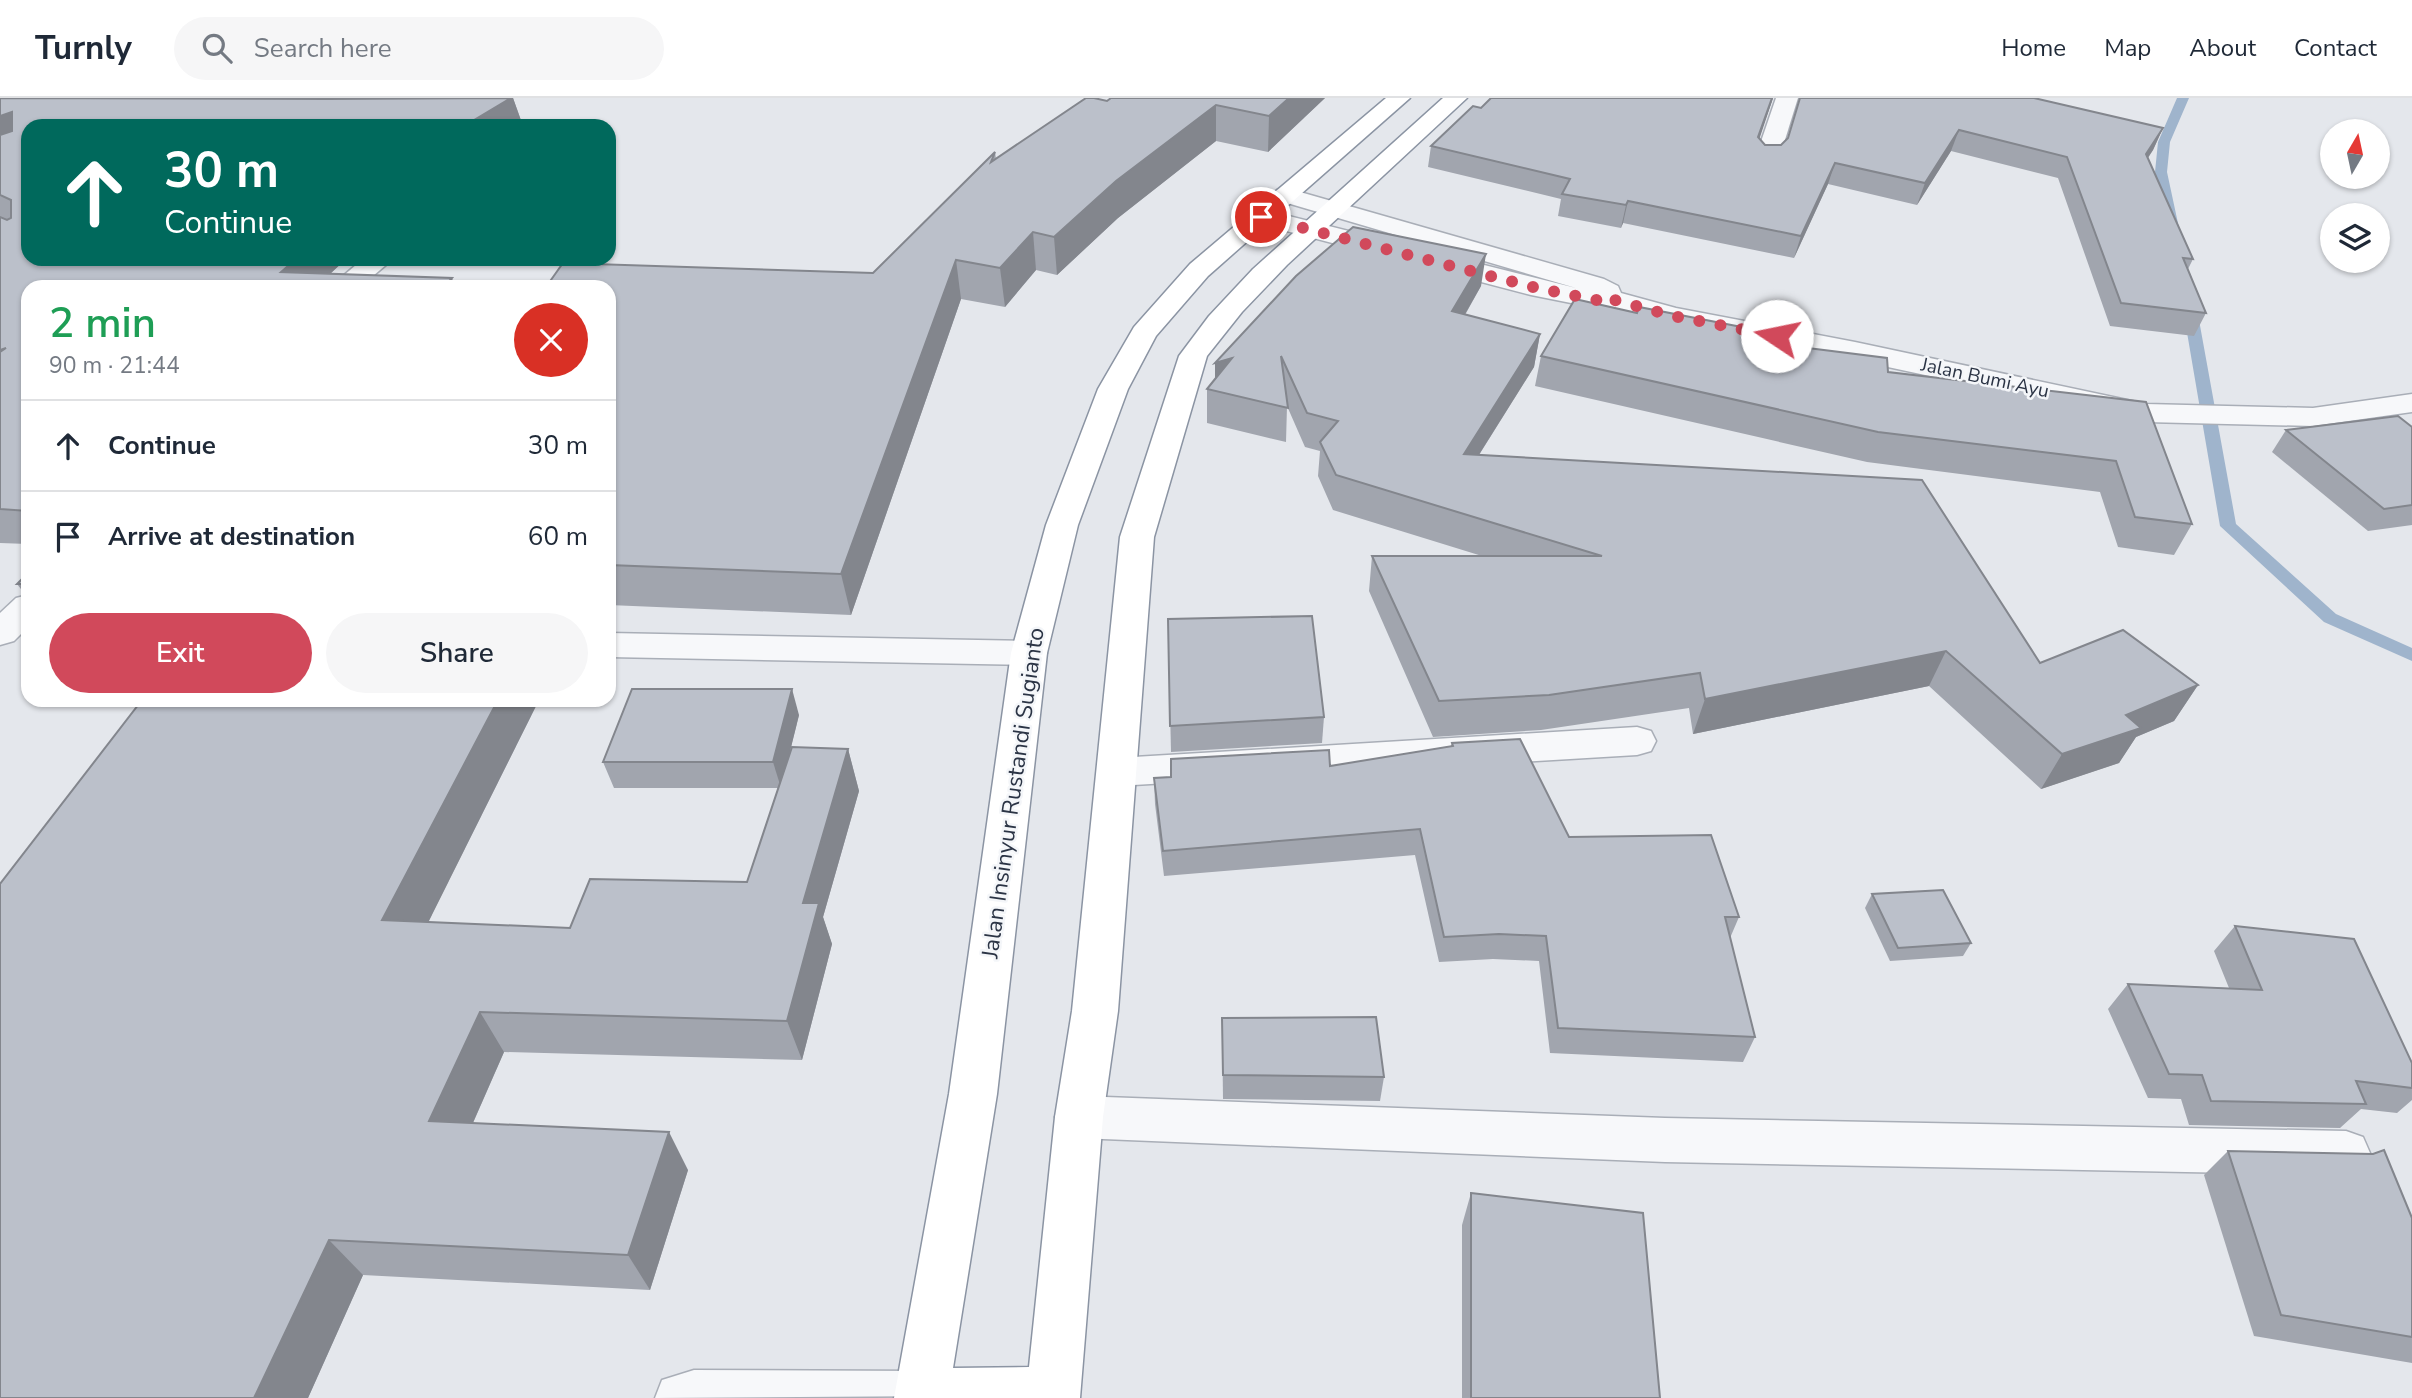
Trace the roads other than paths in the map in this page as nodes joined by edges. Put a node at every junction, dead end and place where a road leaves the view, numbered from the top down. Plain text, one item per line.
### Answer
1 (1399, 98) edge
2 (1456, 98) edge
3 (1787, 98) edge
4 (1767, 159) edge
5 (1273, 206) junction
6 (1321, 218) junction
7 (371, 266) edge
8 (352, 280) edge
9 (2412, 404) edge
10 (21, 617) edge
11 (10, 634) edge
12 (616, 645) edge
13 (1029, 653) junction
14 (1637, 741) dead end
15 (1117, 772) junction
16 (1079, 1117) junction
17 (2346, 1153) edge
18 (1053, 1396) edge
19 (921, 1397) edge
20 (680, 1398) edge

1 - 5 highway, Jalan Insinyur Rustandi Sugianto
2 - 6 highway
3 - 4 street
5 - 6 street
5 - 6 street
5 - 13 highway, Jalan Insinyur Rustandi Sugianto
6 - 9 street, Jalan Bumi Ayu
6 - 15 highway
7 - 8 street
10 - 11 street
12 - 13 street
13 - 19 highway, Jalan Insinyur Rustandi Sugianto
14 - 15 street
15 - 16 highway
16 - 17 street
16 - 18 highway
18 - 19 highway
19 - 20 lane

